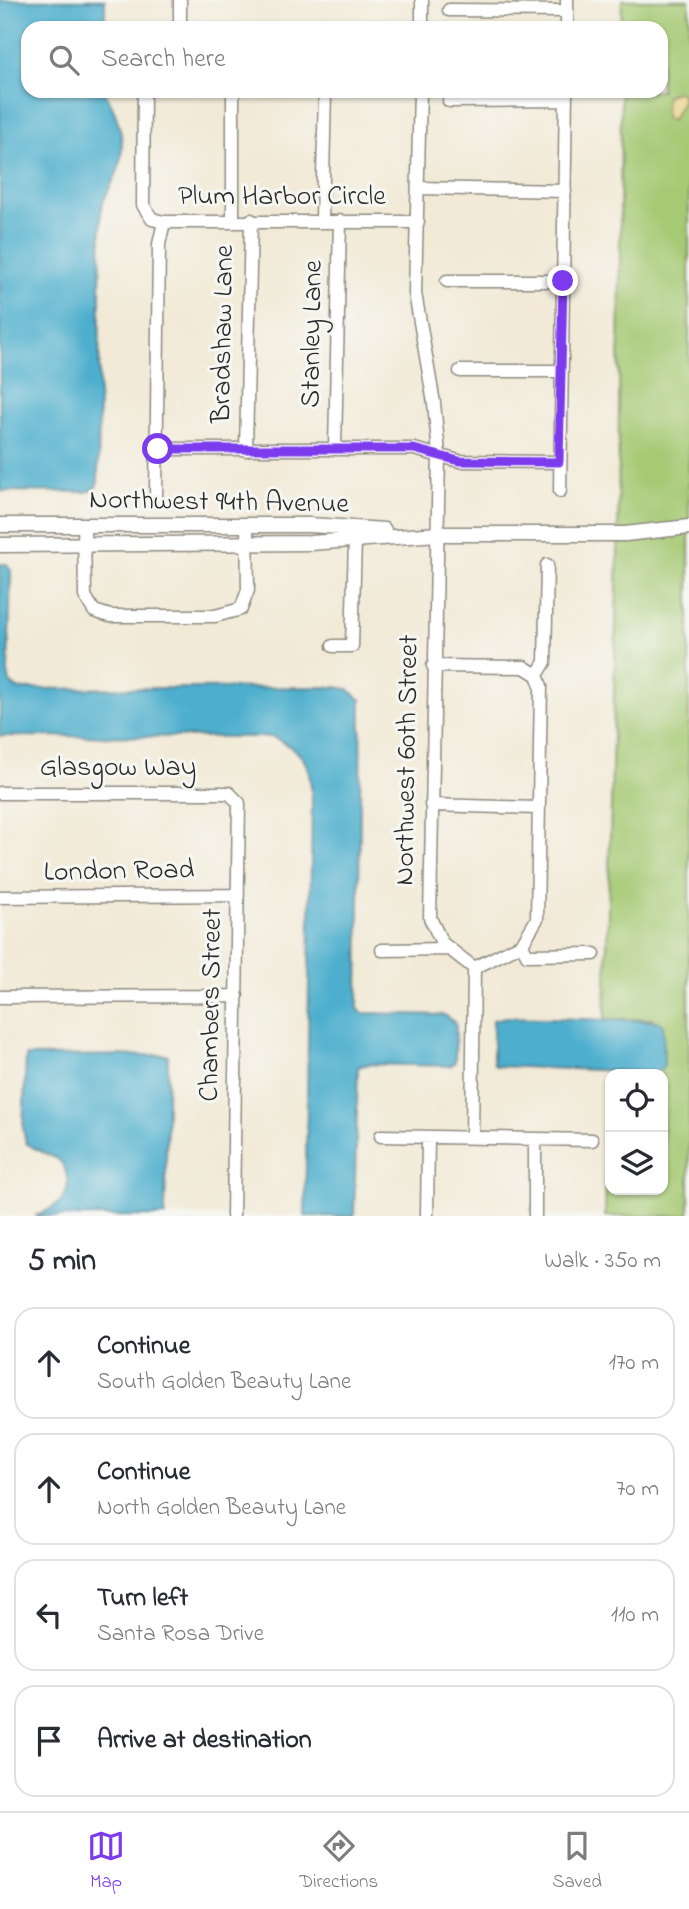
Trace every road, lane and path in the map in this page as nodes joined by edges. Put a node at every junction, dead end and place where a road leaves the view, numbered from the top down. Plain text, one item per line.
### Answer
1 (180, 0) edge
2 (422, 0) edge
3 (567, 5) edge
4 (449, 10) dead end
5 (180, 21) edge
6 (422, 21) edge
7 (144, 98) edge
8 (233, 98) edge
9 (325, 98) edge
10 (421, 98) edge
11 (519, 98) edge
12 (566, 98) edge
13 (449, 101) dead end
14 (419, 188) junction
15 (565, 191) junction
16 (233, 220) junction
17 (251, 220) junction
18 (322, 220) junction
19 (340, 221) junction
20 (163, 222) junction
21 (418, 222) junction
22 (447, 281) dead end
23 (563, 281) junction
24 (561, 370) junction
25 (460, 371) dead end
26 (158, 449) junction
27 (335, 449) junction
28 (246, 450) junction
29 (439, 454) junction
30 (559, 462) junction
31 (560, 491) dead end
32 (156, 497) dead end
33 (0, 525) edge
34 (84, 525) junction
35 (247, 525) junction
36 (689, 527) edge
37 (438, 534) junction
38 (355, 540) junction
39 (247, 543) junction
40 (85, 544) junction
41 (0, 545) edge
42 (547, 565) dead end
43 (333, 646) dead end
44 (433, 666) junction
45 (537, 675) junction
46 (0, 793) edge
47 (236, 796) joint
48 (431, 805) junction
49 (538, 808) junction
50 (238, 895) junction
51 (0, 897) edge
52 (522, 944) junction
53 (450, 949) junction
54 (382, 950) dead end
55 (594, 954) dead end
56 (474, 968) junction
57 (237, 996) junction
58 (0, 997) edge
59 (381, 1136) dead end
60 (472, 1138) junction
61 (428, 1139) junction
62 (535, 1140) junction
63 (592, 1140) dead end
64 (233, 1216) edge
65 (427, 1216) edge
66 (535, 1216) edge

1 - 5 street
2 - 6 street
3 - 4 street
7 - 20 street, Plum Harbor Circle
8 - 16 street
9 - 18 street
10 - 14 street, Northwest 60th Street
11 - 13 street
12 - 15 street
14 - 15 street
14 - 21 street, Northwest 60th Street
15 - 23 street
16 - 17 street, Plum Harbor Circle
16 - 20 street, Plum Harbor Circle
17 - 18 street, Plum Harbor Circle
17 - 28 street, Bradshaw Lane
18 - 19 street, Plum Harbor Circle
19 - 21 street, Plum Harbor Circle
19 - 27 street, Stanley Lane
20 - 26 street
21 - 29 street, Northwest 60th Street
22 - 23 street
23 - 24 street
24 - 25 street
24 - 30 street
26 - 28 street
26 - 32 street
27 - 28 street
27 - 29 street
29 - 30 street
29 - 37 street, Northwest 60th Street
30 - 31 street
33 - 34 street, Northwest 94th Avenue
34 - 35 street, Northwest 94th Avenue
34 - 40 street
35 - 37 street, Northwest 94th Avenue
35 - 39 street
36 - 37 street, Northwest 94th Avenue
37 - 38 street, Northwest 94th Avenue
37 - 44 street, Northwest 60th Street
38 - 39 street, Northwest 94th Avenue
38 - 43 street
39 - 40 street, Northwest 94th Avenue
39 - 40 street
40 - 41 street, Northwest 94th Avenue
42 - 45 street
44 - 45 street
44 - 48 street, Northwest 60th Street
45 - 49 street
46 - 47 street, Glasgow Way
47 - 50 street, Chambers Street
48 - 49 street
48 - 53 street, Northwest 60th Street
49 - 52 street
50 - 51 street, London Road
50 - 57 street, Chambers Street
52 - 55 street
52 - 56 street
53 - 54 street
53 - 56 street, Northwest 60th Street
56 - 60 street
57 - 58 street
57 - 64 street, Chambers Street
59 - 61 street
60 - 61 street
60 - 62 street
61 - 65 street
62 - 63 street
62 - 66 street

